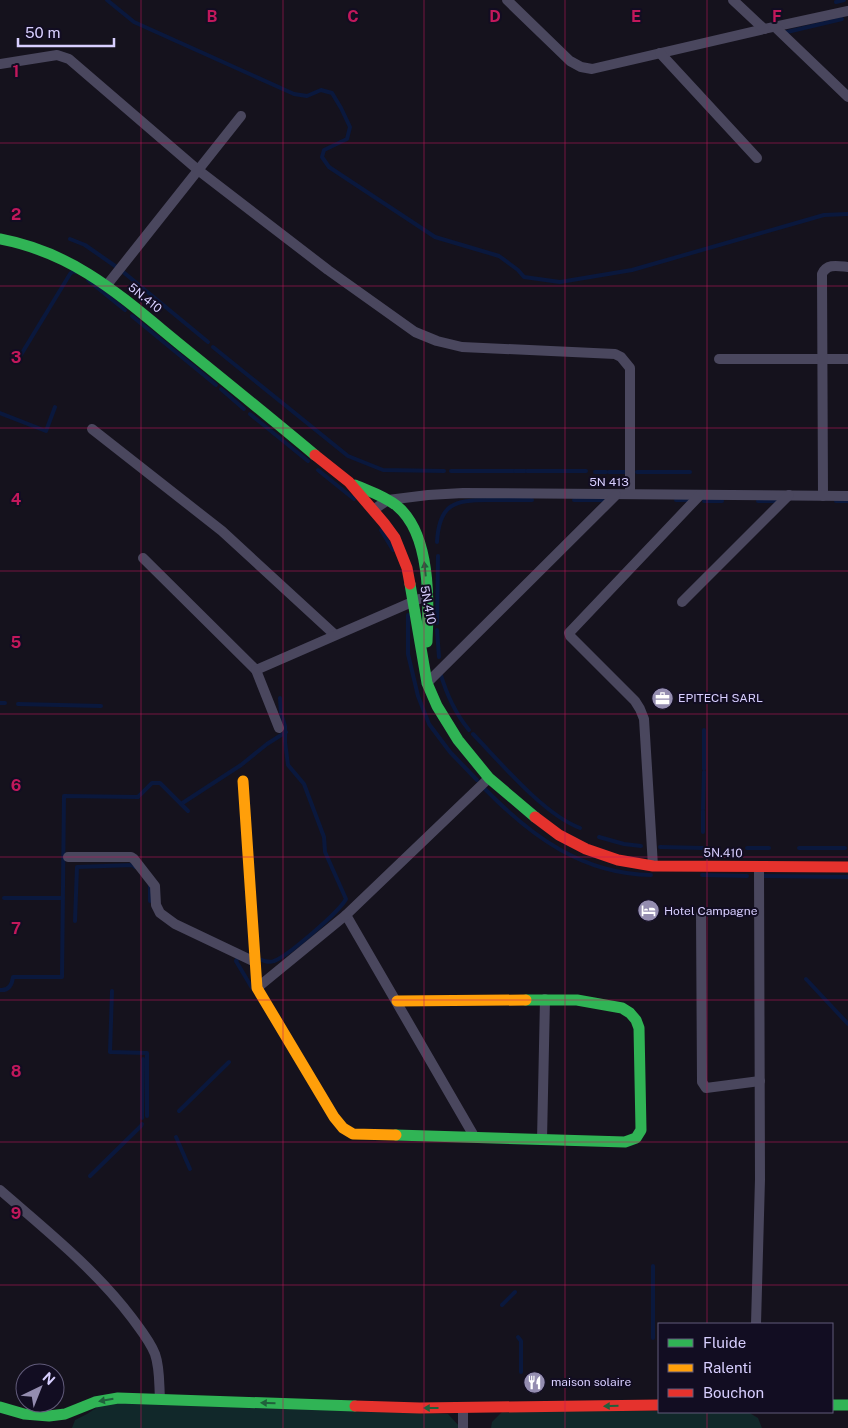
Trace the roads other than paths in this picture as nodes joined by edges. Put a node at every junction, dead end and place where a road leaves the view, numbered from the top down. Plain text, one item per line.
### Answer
1 (507, 0) edge
2 (733, 0) edge
3 (848, 11) edge
4 (775, 26) junction
5 (764, 29) junction
6 (660, 53) junction
7 (0, 64) edge
8 (848, 97) edge
9 (241, 116) dead end
10 (757, 158) dead end
11 (198, 170) junction
12 (0, 239) edge
13 (848, 267) edge
14 (107, 285) junction
15 (719, 359) dead end
16 (823, 359) junction
17 (848, 359) edge
18 (92, 429) dead end
19 (349, 482) junction
20 (630, 494) junction
21 (616, 495) junction
22 (700, 495) junction
23 (789, 495) junction
24 (823, 496) junction
25 (848, 496) edge
26 (388, 500) junction
27 (373, 510) junction
28 (143, 558) dead end
29 (427, 595) junction
30 (414, 601) junction
31 (682, 602) dead end
32 (334, 634) junction
33 (256, 670) junction
34 (425, 670) junction
35 (427, 683) junction
36 (279, 728) dead end
37 (490, 778) junction
38 (243, 780) dead end
39 (68, 857) dead end
40 (653, 866) junction
41 (848, 867) edge
42 (759, 868) junction
43 (701, 914) dead end
44 (346, 915) junction
45 (255, 962) junction
46 (256, 988) junction
47 (545, 999) junction
48 (397, 1001) junction
49 (760, 1081) junction
50 (474, 1136) junction
51 (542, 1140) junction
52 (0, 1190) edge
53 (756, 1323) edge
54 (160, 1399) junction
55 (658, 1405) edge
56 (833, 1405) edge
57 (848, 1405) edge
58 (0, 1407) edge
59 (463, 1408) junction
60 (463, 1428) edge

1 - 6 street
2 - 5 street
3 - 4 street
4 - 5 street
4 - 8 street
5 - 6 street
6 - 10 street
7 - 11 street
9 - 11 street
11 - 14 street
11 - 20 street
12 - 14 street, 5N.410
13 - 16 street
14 - 19 street, 5N.410
15 - 16 street
16 - 17 street
16 - 24 street
18 - 32 street
19 - 26 street
19 - 27 street, 5N.410
20 - 21 street, 5N 413
20 - 22 street, 5N 413
21 - 26 street, 5N 413
21 - 35 street
22 - 23 street, 5N 413
22 - 40 street
23 - 24 street, 5N 413
23 - 31 street
24 - 25 street, 5N 413
26 - 27 street, 5N 413
29 -> 26 street
27 - 30 street, 5N.410
28 - 33 street
29 - 30 street
29 - 34 street
30 - 32 street
30 - 34 street, 5N.410
32 - 33 street
33 - 36 street
34 - 35 street, 5N.410
35 - 37 street, 5N.410
37 - 40 street, 5N.410
37 - 44 street
38 - 45 street
39 - 45 street
40 - 42 street, 5N.410
41 - 42 street, 5N.410
42 - 49 street
43 - 49 street
44 - 46 street
44 - 48 street
45 - 46 street
46 - 50 street
47 - 48 street
47 - 51 street
47 - 51 street
48 - 50 street
49 - 53 street
50 - 51 street
52 - 54 street
54 -> 58 street
59 -> 54 street
55 -> 59 street
56 - 57 street
59 - 60 street

